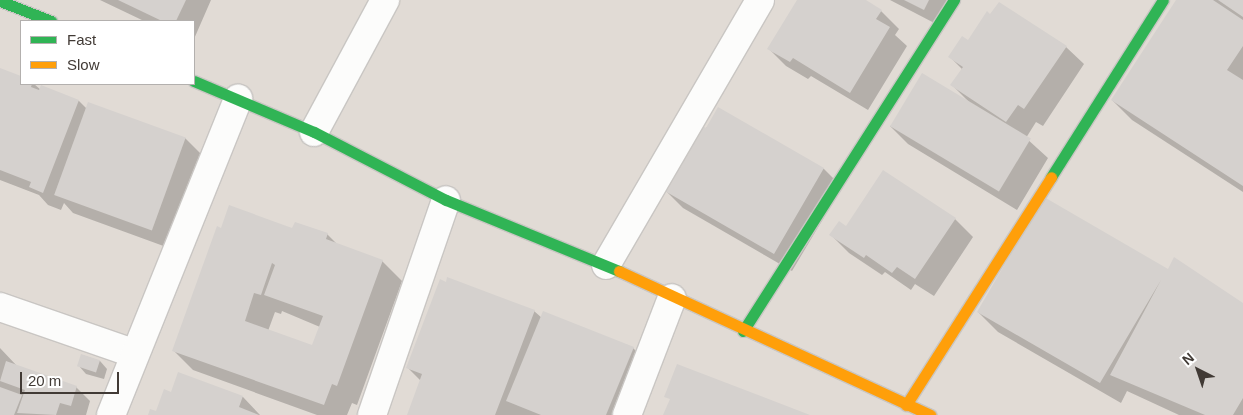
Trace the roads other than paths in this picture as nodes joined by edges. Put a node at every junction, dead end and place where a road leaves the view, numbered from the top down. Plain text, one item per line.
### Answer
1 (385, 0) edge
2 (760, 0) edge
3 (954, 0) edge
4 (1163, 0) edge
5 (0, 1) edge
6 (41, 12) edge
7 (195, 81) edge
8 (238, 99) junction
9 (314, 132) junction
10 (446, 200) junction
11 (606, 265) junction
12 (672, 298) junction
13 (0, 306) edge
14 (744, 331) junction
15 (134, 353) junction
16 (906, 405) junction
17 (111, 415) edge
18 (372, 415) edge
19 (628, 415) edge
20 (930, 415) edge

1 - 9 street
2 - 11 street
3 - 14 street
4 - 16 street
5 - 6 street
7 - 8 street
8 - 9 street
8 - 15 street
9 - 10 street
10 - 11 street
10 - 18 street
11 - 12 street
12 - 14 street
12 - 19 street
13 - 15 street
14 - 16 street
15 - 17 street
16 - 20 street

